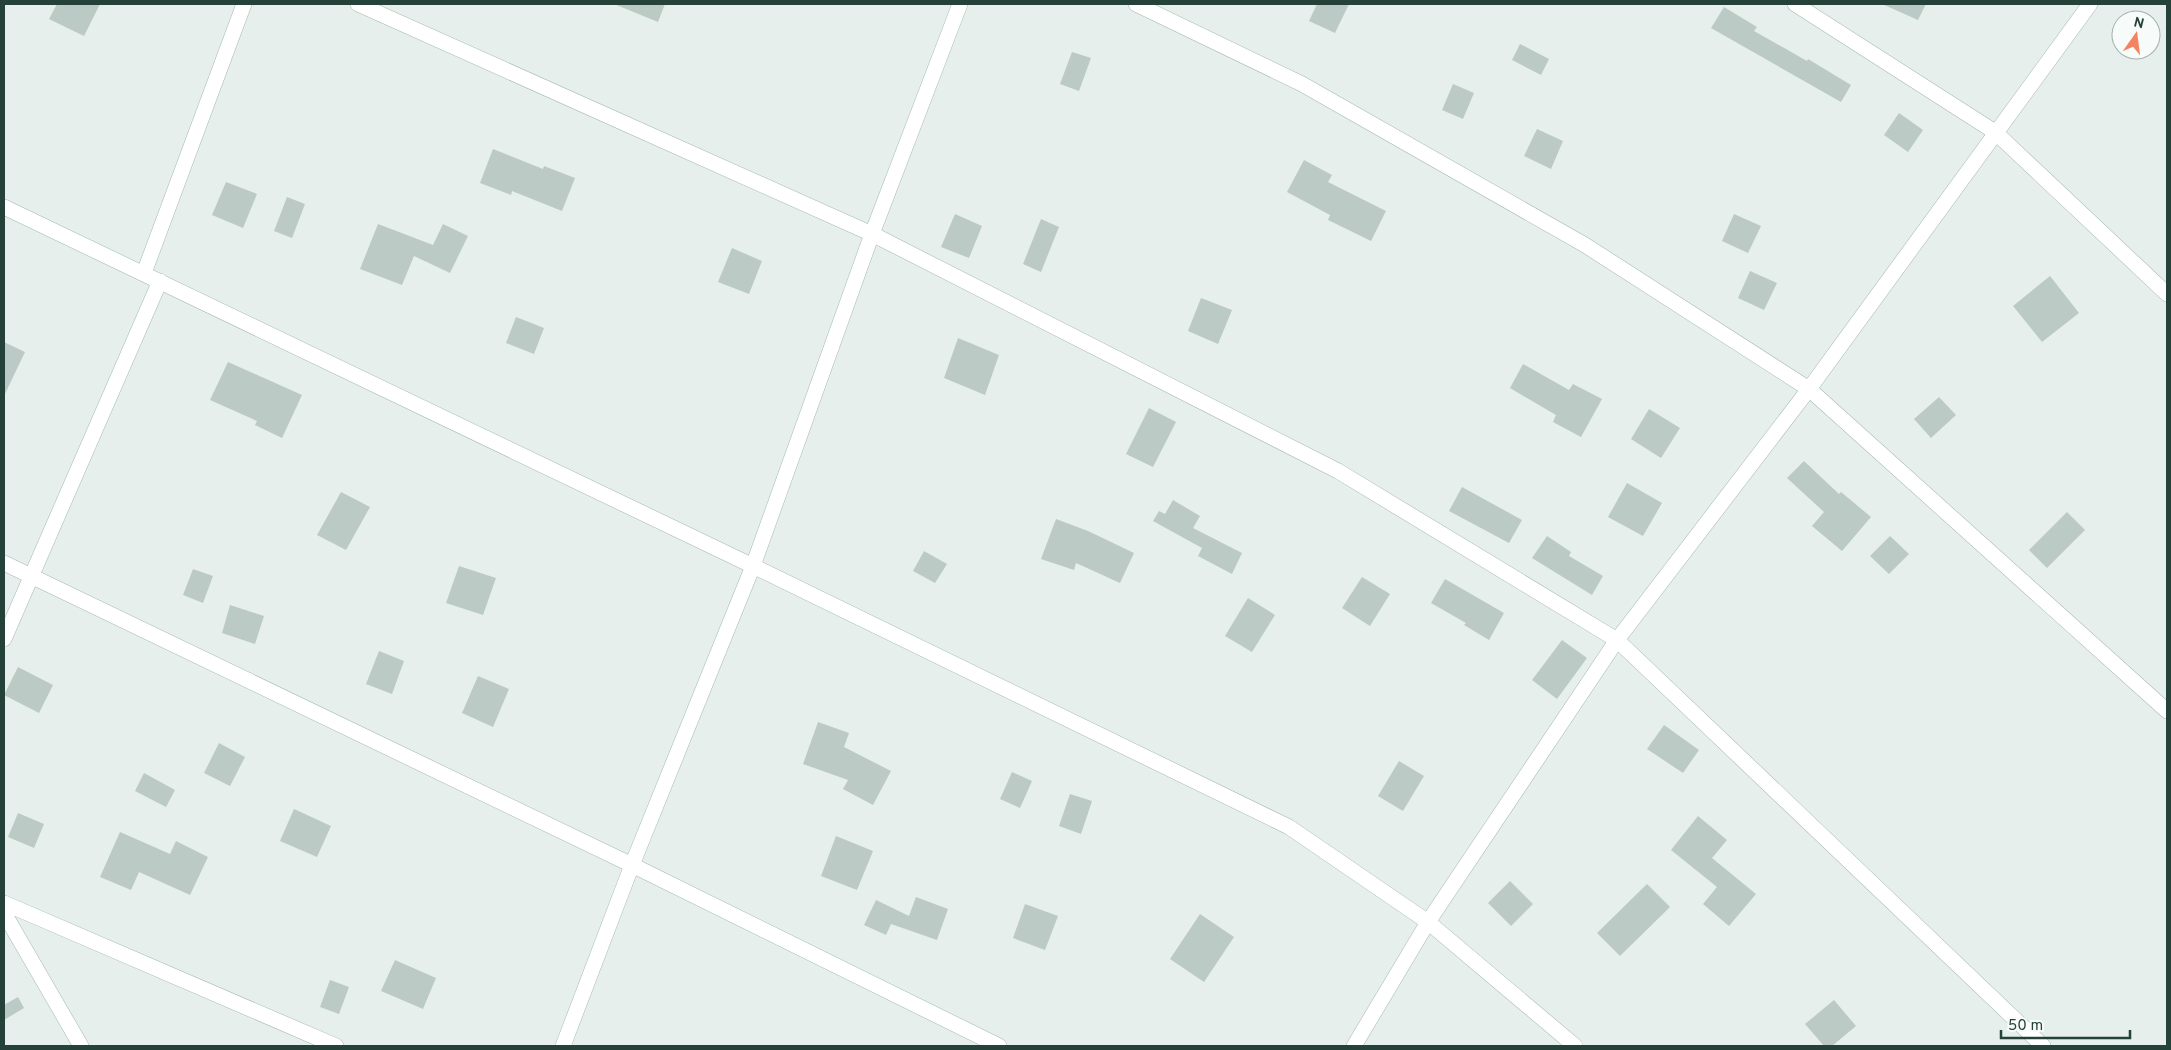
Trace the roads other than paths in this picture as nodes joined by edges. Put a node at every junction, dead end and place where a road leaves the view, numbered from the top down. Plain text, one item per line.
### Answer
1 (244, 4) edge
2 (358, 4) edge
3 (960, 4) edge
4 (1136, 4) edge
5 (1795, 4) edge
6 (2090, 4) edge
7 (1995, 132) junction
8 (4, 207) edge
9 (872, 234) junction
10 (144, 273) junction
11 (160, 281) junction
12 (2167, 294) edge
13 (1808, 389) junction
14 (4, 563) edge
15 (754, 566) junction
16 (31, 576) junction
17 (8, 620) edge
18 (4, 639) edge
19 (1616, 640) junction
20 (2167, 711) edge
21 (632, 865) junction
22 (4, 903) edge
23 (4, 913) edge
24 (1428, 922) junction
25 (81, 1046) edge
26 (336, 1046) edge
27 (563, 1046) edge
28 (999, 1046) edge
29 (1354, 1046) edge
30 (1575, 1046) edge
31 (2043, 1046) edge

1 - 10 street
2 - 9 street
3 - 9 street
4 - 13 street
5 - 7 street
6 - 7 street
7 - 12 street
7 - 13 street
8 - 10 street
9 - 15 street
9 - 19 street
10 - 11 street
11 - 15 street
11 - 16 street
13 - 19 street
13 - 20 street
14 - 16 street
15 - 21 street
15 - 24 street
16 - 17 street
16 - 21 street
17 - 18 street
19 - 24 street
19 - 31 street
21 - 27 street
21 - 28 street
22 - 26 street
23 - 25 street
24 - 29 street
24 - 30 street

